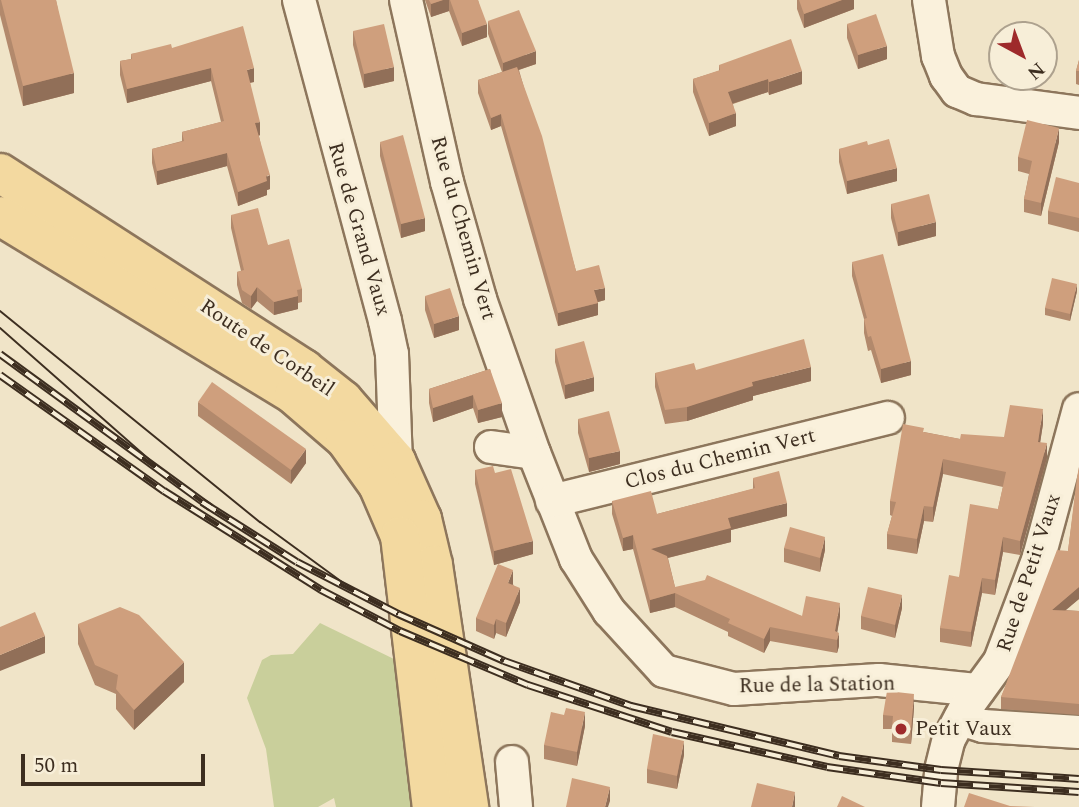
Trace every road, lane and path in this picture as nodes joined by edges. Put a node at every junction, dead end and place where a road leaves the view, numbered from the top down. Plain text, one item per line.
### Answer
1 (299, 0) edge
2 (406, 0) edge
3 (929, 0) edge
4 (1079, 113) edge
5 (0, 173) edge
6 (0, 216) edge
7 (1079, 409) edge
8 (888, 418) dead end
9 (491, 447) dead end
10 (534, 453) junction
11 (396, 461) junction
12 (552, 501) junction
13 (433, 674) junction
14 (978, 690) junction
15 (960, 719) junction
16 (1079, 732) edge
17 (512, 762) dead end
18 (432, 807) edge
19 (469, 807) edge
20 (516, 807) edge
21 (938, 807) edge

1 - 11 street, Rue de Grand Vaux
2 - 10 street, Rue du Chemin Vert
3 - 4 street
5 - 11 main road, Route de Corbeil
6 - 13 main road, Route de Corbeil
7 - 14 street, Rue de Petit Vaux
8 - 12 street, Clos du Chemin Vert
9 - 10 street
10 - 12 street, Rue de la Station
11 - 13 main road, Route de Corbeil
12 - 14 street, Rue de la Station
13 - 18 main road, Route de Corbeil
13 - 19 main road, Route de Corbeil
14 - 15 street, Rue de Petit Vaux
15 - 16 street
15 - 21 street, Rue de Petit Vaux
17 - 20 street

